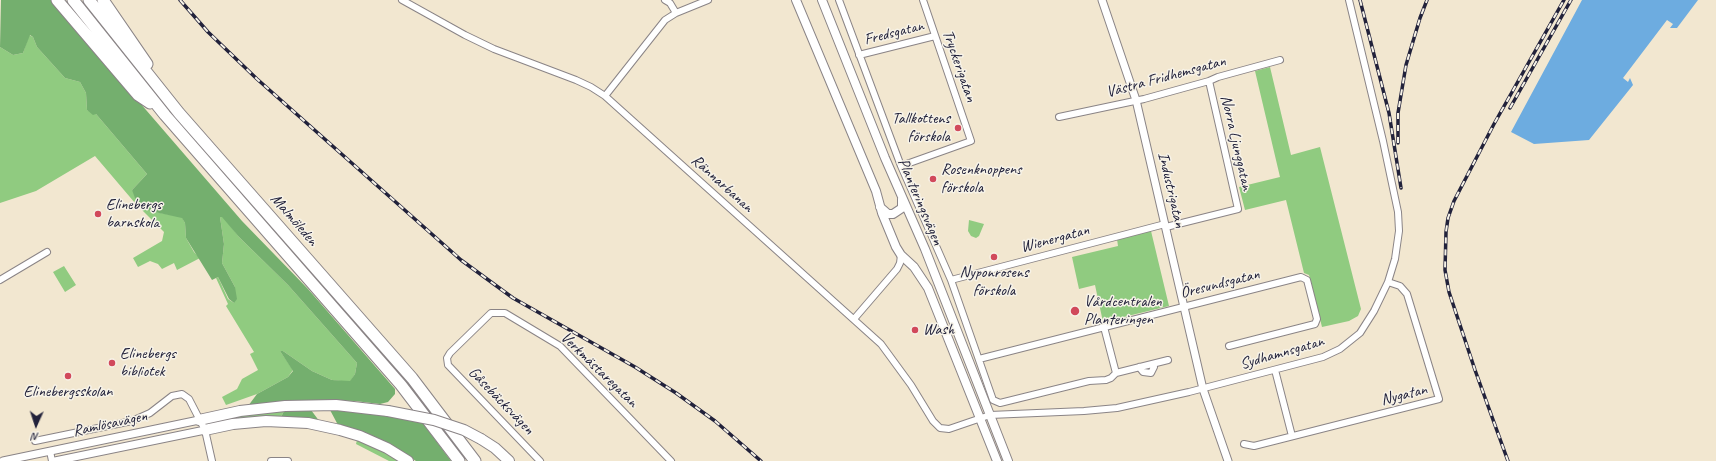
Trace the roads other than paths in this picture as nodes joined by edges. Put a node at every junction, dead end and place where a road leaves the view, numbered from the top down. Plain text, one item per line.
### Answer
1 (57, 0) edge
2 (73, 0) edge
3 (88, 0) edge
4 (103, 0) edge
5 (112, 0) edge
6 (402, 0) edge
7 (665, 0) edge
8 (708, 0) edge
9 (796, 0) edge
10 (822, 0) edge
11 (839, 0) edge
12 (924, 0) edge
13 (1102, 0) edge
14 (1348, 0) edge
15 (676, 14) junction
16 (935, 36) junction
17 (137, 49) junction
18 (859, 55) junction
19 (1280, 60) dead end
20 (1209, 81) junction
21 (605, 96) junction
22 (1136, 100) junction
23 (165, 115) junction
24 (1059, 117) dead end
25 (184, 119) junction
26 (901, 166) junction
27 (901, 193) junction
28 (880, 206) junction
29 (1238, 210) joint
30 (1165, 226) junction
31 (47, 252) dead end
32 (901, 255) junction
33 (0, 280) edge
34 (951, 280) junction
35 (1388, 282) junction
36 (1184, 307) junction
37 (854, 320) junction
38 (1104, 328) junction
39 (1229, 346) dead end
40 (447, 358) joint
41 (979, 359) junction
42 (1168, 360) dead end
43 (1275, 370) junction
44 (1116, 373) junction
45 (1203, 389) junction
46 (990, 415) junction
47 (981, 418) junction
48 (199, 420) junction
49 (205, 430) junction
50 (1292, 436) junction
51 (35, 441) dead end
52 (1244, 444) dead end
53 (50, 451) junction
54 (3, 461) edge
55 (53, 461) edge
56 (212, 461) edge
57 (271, 461) edge
58 (288, 461) edge
59 (408, 461) edge
60 (459, 461) edge
61 (475, 461) edge
62 (509, 461) edge
63 (540, 461) edge
64 (671, 461) edge
65 (997, 461) edge
66 (1008, 461) edge
67 (1228, 461) edge

1 - 23 highway
2 - 23 highway, Malmöleden
3 - 25 highway, Malmöleden
4 - 17 highway
5 - 17 highway
6 - 21 street, Rännarbanan
7 - 15 street
8 - 15 street
9 - 28 main road
10 - 27 main road, Planteringsvägen
11 - 18 street, Planteringsvägen
12 - 16 street, Tryckerigatan
13 - 22 street, Industrigatan
14 - 35 street, Sydhamnsgatan
15 - 21 street
16 - 18 street, Fredsgatan
16 - 26 street, Tryckerigatan
17 - 25 highway
18 - 26 street, Planteringsvägen
19 - 20 street, Västra Fridhemsgatan
20 - 22 street, Västra Fridhemsgatan
20 - 29 street, Norra Ljunggatan
21 - 37 street, Rännarbanan
22 - 24 street, Västra Fridhemsgatan
22 - 30 street, Industrigatan
23 - 60 highway, Malmöleden
25 - 61 highway, Malmöleden
26 - 34 street, Planteringsvägen
27 - 28 main road
27 - 46 main road, Planteringsvägen
28 - 32 main road
29 - 30 street, Wienergatan
30 - 34 street, Wienergatan
30 - 36 street, Industrigatan
31 - 33 street
32 - 37 street
32 - 47 main road
34 - 41 street, Planteringsvägen
35 - 43 street, Sydhamnsgatan
35 - 50 street, Nygatan
36 - 38 street, Öresundsgatan
36 - 39 street, Öresundsgatan
36 - 45 street, Industrigatan
37 - 47 street, Rännarbanan
38 - 41 street, Öresundsgatan
38 - 44 street
40 - 63 street, Gåsebäcksvägen
40 - 64 street, Verkmästaregatan
41 - 44 street, Planteringsvägen
42 - 44 street
43 - 45 street, Sydhamnsgatan
43 - 50 street
45 - 46 street, Sydhamnsgatan
45 - 67 street, Industrigatan
46 - 47 street, Sydhamnsgatan
46 - 66 main road, Planteringsvägen
47 - 65 main road
48 - 49 street
48 - 51 street
48 - 53 street, Ramlösavägen
48 - 62 highway, bridge
49 - 55 street, Ramlösavägen
49 - 56 street
49 - 59 highway
50 - 52 street, Nygatan
53 - 54 street, Ramlösavägen
53 - 55 street
57 - 58 street

